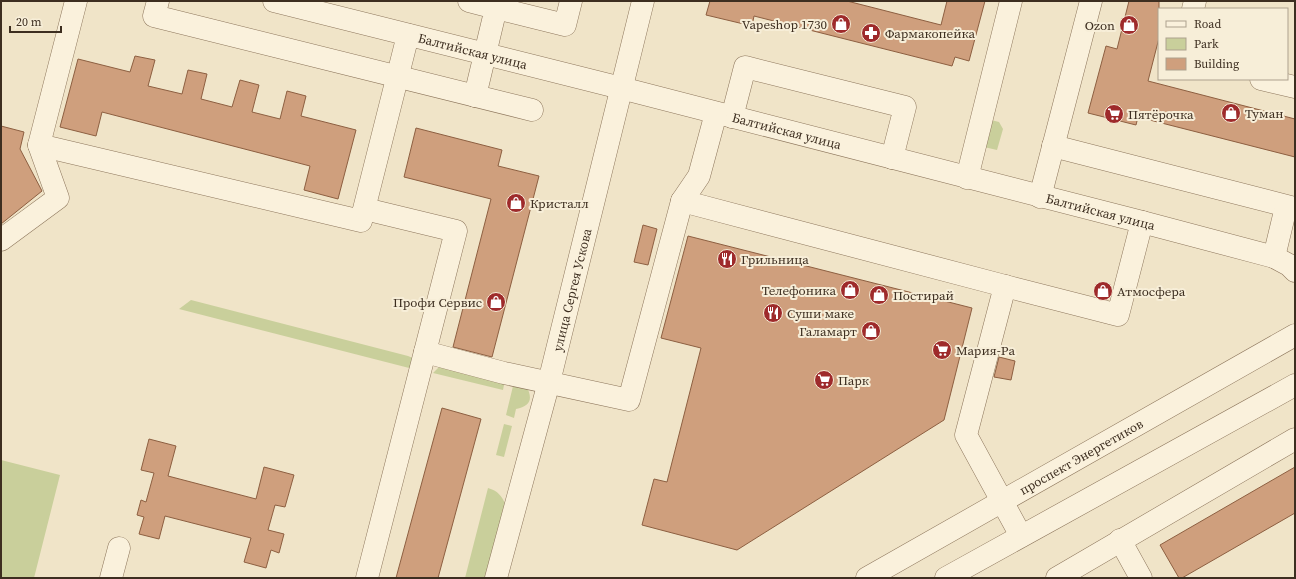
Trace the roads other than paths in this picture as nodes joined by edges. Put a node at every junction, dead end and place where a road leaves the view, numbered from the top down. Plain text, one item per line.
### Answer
1 (76, 1) edge
2 (158, 1) edge
3 (274, 1) edge
4 (469, 1) edge
5 (570, 1) edge
6 (643, 1) edge
7 (1010, 1) edge
8 (1091, 1) edge
9 (496, 8) junction
10 (408, 35) junction
11 (485, 54) junction
12 (398, 77) junction
13 (1265, 80) edge
14 (1295, 87) edge
15 (621, 88) junction
16 (475, 96) junction
17 (532, 110) dead end
18 (724, 115) junction
19 (39, 145) junction
20 (1053, 146) junction
21 (892, 158) junction
22 (967, 178) junction
23 (1040, 197) junction
24 (682, 201) junction
25 (365, 208) junction
26 (1291, 208) edge
27 (1142, 222) junction
28 (1, 240) edge
29 (1274, 257) junction
30 (1295, 271) edge
31 (1005, 286) junction
32 (1295, 335) edge
33 (426, 352) junction
34 (549, 382) junction
35 (1295, 384) edge
36 (1295, 439) edge
37 (1002, 501) junction
38 (1021, 536) junction
39 (1120, 540) junction
40 (119, 548) dead end
41 (111, 578) edge
42 (367, 578) edge
43 (496, 578) edge
44 (866, 578) edge
45 (946, 578) edge
46 (1057, 578) edge
47 (1140, 578) edge

1 - 19 street
2 - 12 street
3 - 10 street, Балтийская улица
4 - 9 street
5 - 9 street
6 - 15 street, улица Сергея Ускова
7 - 22 street
8 - 20 street
9 - 11 street
10 - 11 street, Балтийская улица
10 - 12 street
11 - 15 street, Балтийская улица
11 - 16 street
12 - 16 street
12 - 25 street
13 - 14 street
15 - 18 street, Балтийская улица
15 - 34 street, улица Сергея Ускова
16 - 17 street
18 - 21 street, Балтийская улица
18 - 21 street
18 - 24 street
19 - 25 street
19 - 28 street
20 - 23 street
20 - 26 street
21 - 22 street, Балтийская улица
22 - 23 street, Балтийская улица
23 - 27 street, Балтийская улица
24 - 31 street
24 - 34 street
25 - 33 street
26 - 29 street
27 - 29 street, Балтийская улица
27 - 31 street
29 - 30 street, Балтийская улица
31 - 37 street
32 - 37 street, проспект Энергетиков
33 - 34 street
33 - 42 street
34 - 43 street, улица Сергея Ускова
35 - 38 street
36 - 39 street
37 - 38 street
37 - 44 street, проспект Энергетиков
38 - 45 street
39 - 46 street
39 - 47 street
40 - 41 street

